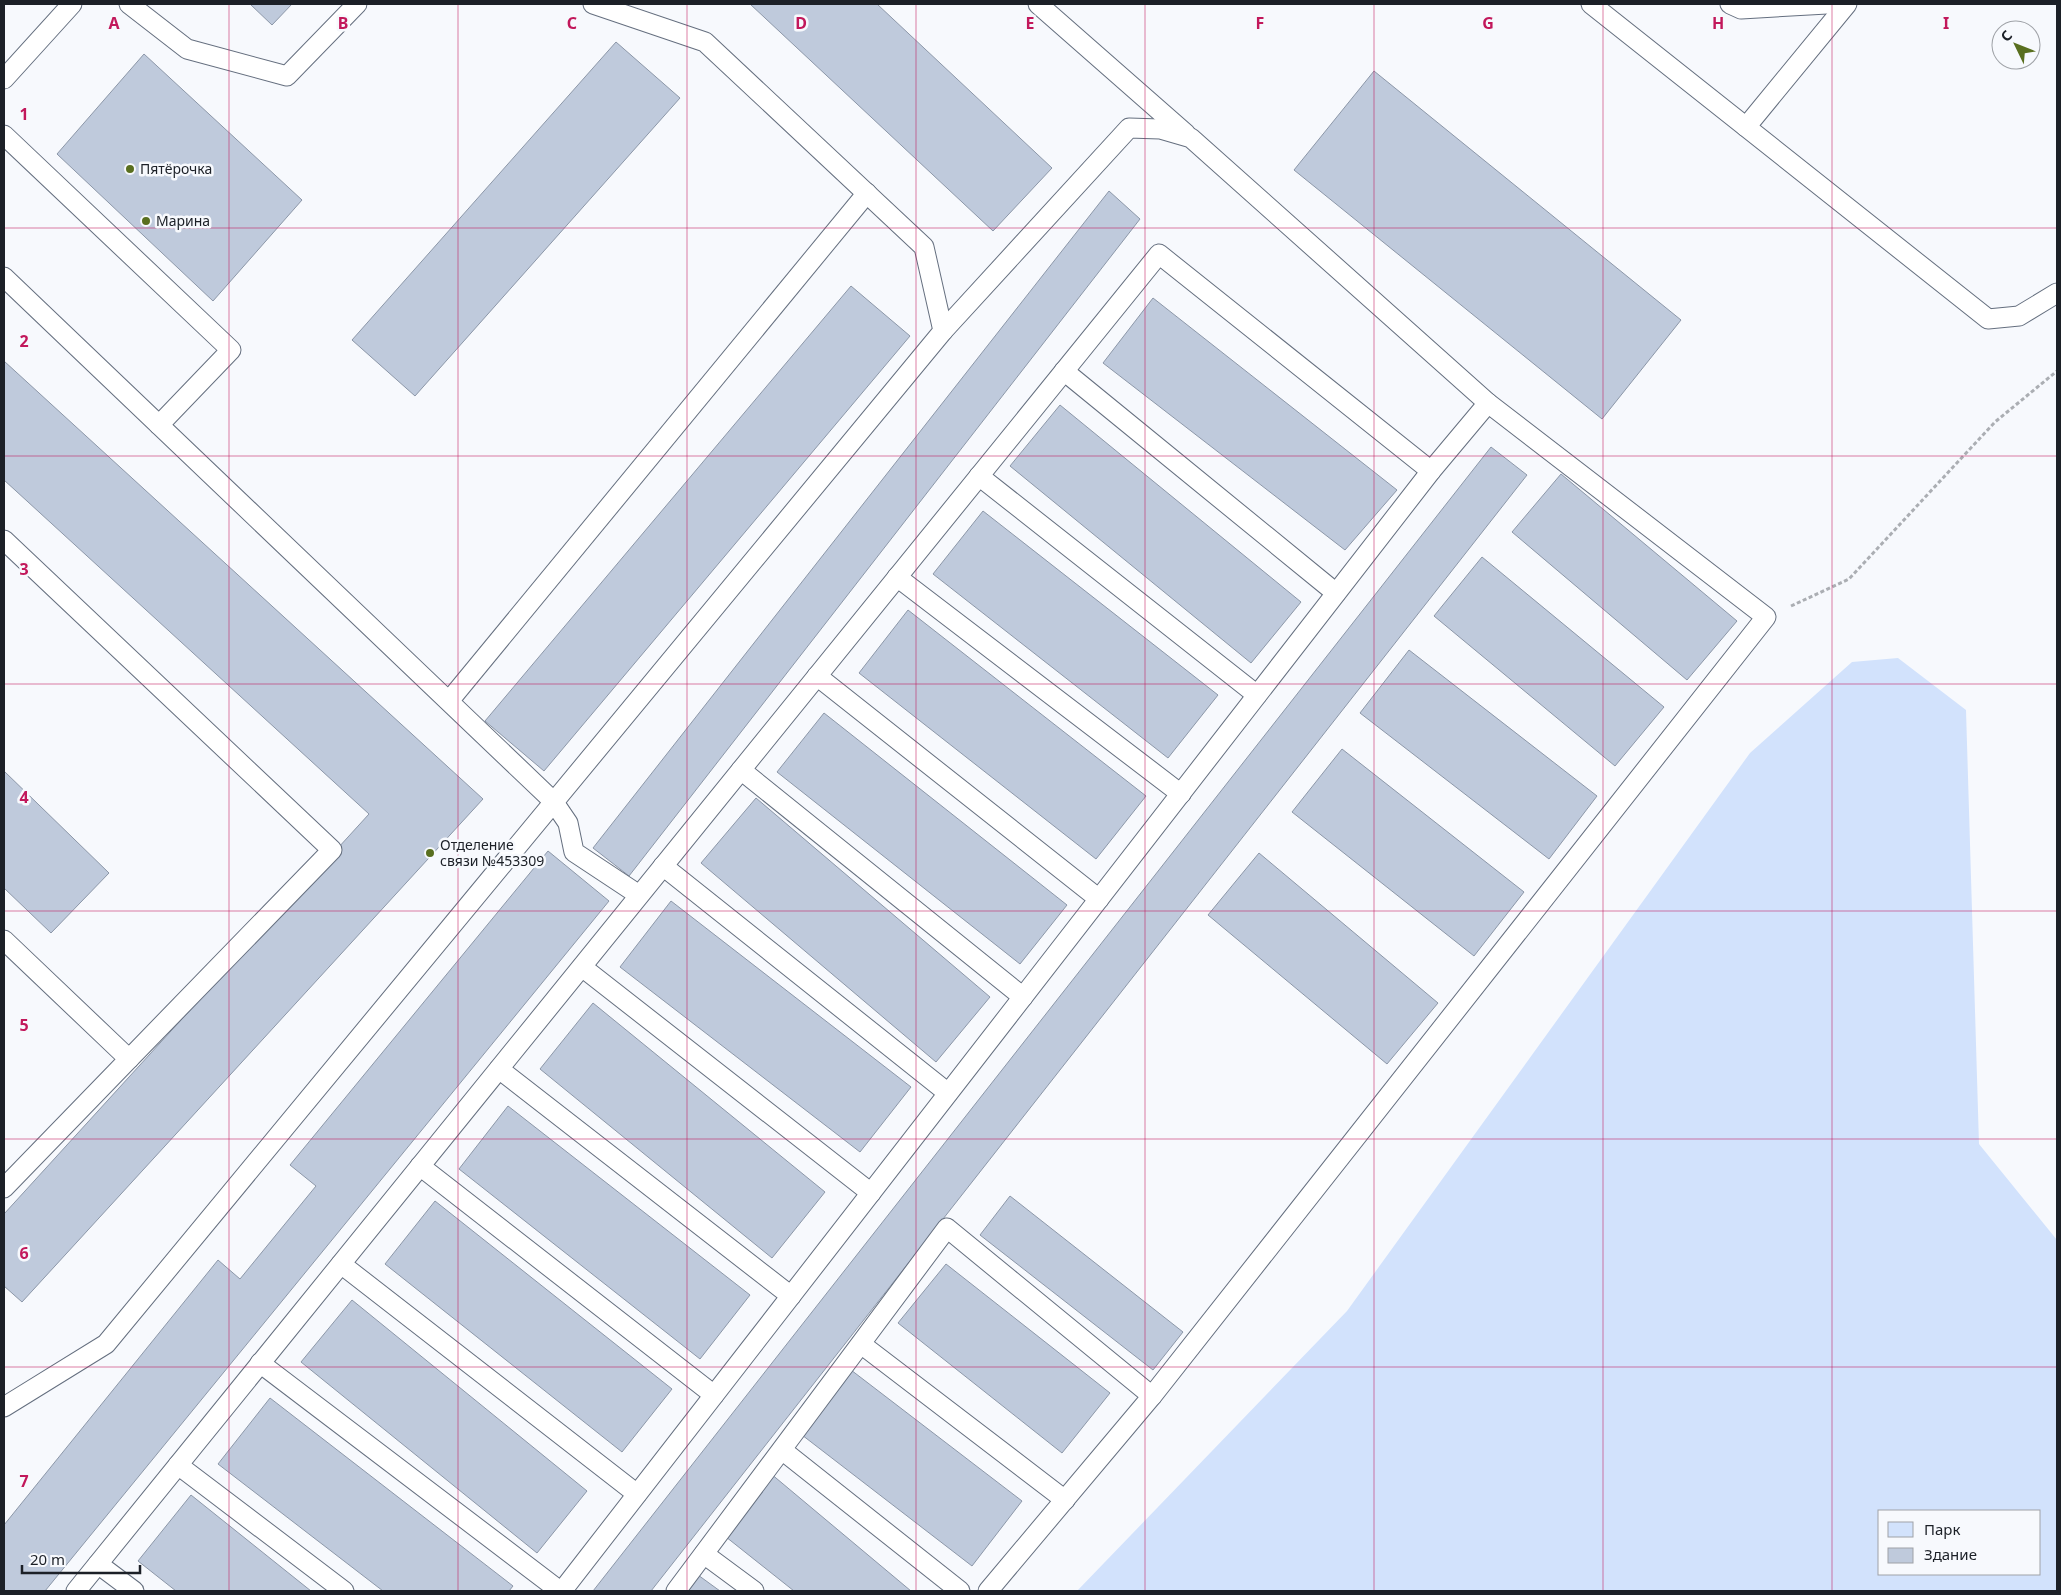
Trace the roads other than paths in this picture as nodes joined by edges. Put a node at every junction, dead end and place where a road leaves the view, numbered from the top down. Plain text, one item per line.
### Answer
1 (72, 4) edge
2 (129, 4) edge
3 (593, 4) edge
4 (1038, 4) edge
5 (1591, 4) edge
6 (1730, 4) edge
7 (1827, 4) edge
8 (1847, 4) edge
9 (359, 5) edge
10 (4, 79) edge
11 (1746, 127) junction
12 (4, 135) edge
13 (1191, 138) junction
14 (867, 193) junction
15 (4, 277) edge
16 (2057, 293) edge
17 (943, 331) junction
18 (1064, 371) junction
19 (1488, 403) junction
20 (159, 425) junction
21 (1431, 471) junction
22 (979, 476) junction
23 (4, 540) edge
24 (897, 577) junction
25 (1336, 593) junction
26 (817, 676) junction
27 (1257, 695) junction
28 (448, 701) junction
29 (741, 770) junction
30 (1181, 794) junction
31 (553, 801) junction
32 (663, 866) junction
33 (639, 895) junction
34 (1099, 899) junction
35 (4, 940) edge
36 (582, 966) junction
37 (1023, 998) junction
38 (129, 1059) junction
39 (499, 1069) junction
40 (948, 1094) junction
41 (420, 1166) junction
42 (4, 1188) edge
43 (871, 1193) junction
44 (341, 1264) junction
45 (791, 1296) junction
46 (861, 1344) junction
47 (260, 1363) junction
48 (714, 1395) junction
49 (1152, 1396) junction
50 (4, 1408) edge
51 (782, 1450) junction
52 (178, 1465) junction
53 (637, 1494) junction
54 (1065, 1500) junction
55 (704, 1554) junction
56 (98, 1564) junction
57 (76, 1591) edge
58 (134, 1591) edge
59 (344, 1591) edge
60 (561, 1591) edge
61 (676, 1591) edge
62 (754, 1591) edge
63 (960, 1591) edge
64 (988, 1591) edge

1 - 10 lane
2 - 9 lane
3 - 14 lane
4 - 13 lane
5 - 11 lane
6 - 7 lane
8 - 11 lane
11 - 16 lane
12 - 20 lane
13 - 17 lane
13 - 19 lane
14 - 17 lane
14 - 28 lane
15 - 20 lane
17 - 31 lane
18 - 21 lane
18 - 22 lane
18 - 25 lane
19 - 21 lane
19 - 49 lane
20 - 28 lane
21 - 25 lane
22 - 24 lane
22 - 27 lane
23 - 38 lane
24 - 26 lane
24 - 30 lane
25 - 27 lane
26 - 29 lane
26 - 34 lane
27 - 30 lane
28 - 31 lane
29 - 32 lane
29 - 37 lane
30 - 34 lane
31 - 33 lane
31 - 50 lane
32 - 33 lane
32 - 40 lane
33 - 36 lane
34 - 37 lane
35 - 38 lane
36 - 39 lane
36 - 43 lane
37 - 40 lane
38 - 42 lane
39 - 41 lane
39 - 45 lane
40 - 43 lane
41 - 44 lane
41 - 48 lane
43 - 45 lane
44 - 47 lane
44 - 53 lane
45 - 48 lane
46 - 49 lane
46 - 51 lane
46 - 54 lane
47 - 52 lane
47 - 60 lane
48 - 53 lane
49 - 54 lane
51 - 55 lane
51 - 63 lane
52 - 56 lane
52 - 59 lane
53 - 60 lane
54 - 64 lane
55 - 61 lane
55 - 62 lane
56 - 57 lane
56 - 58 lane

